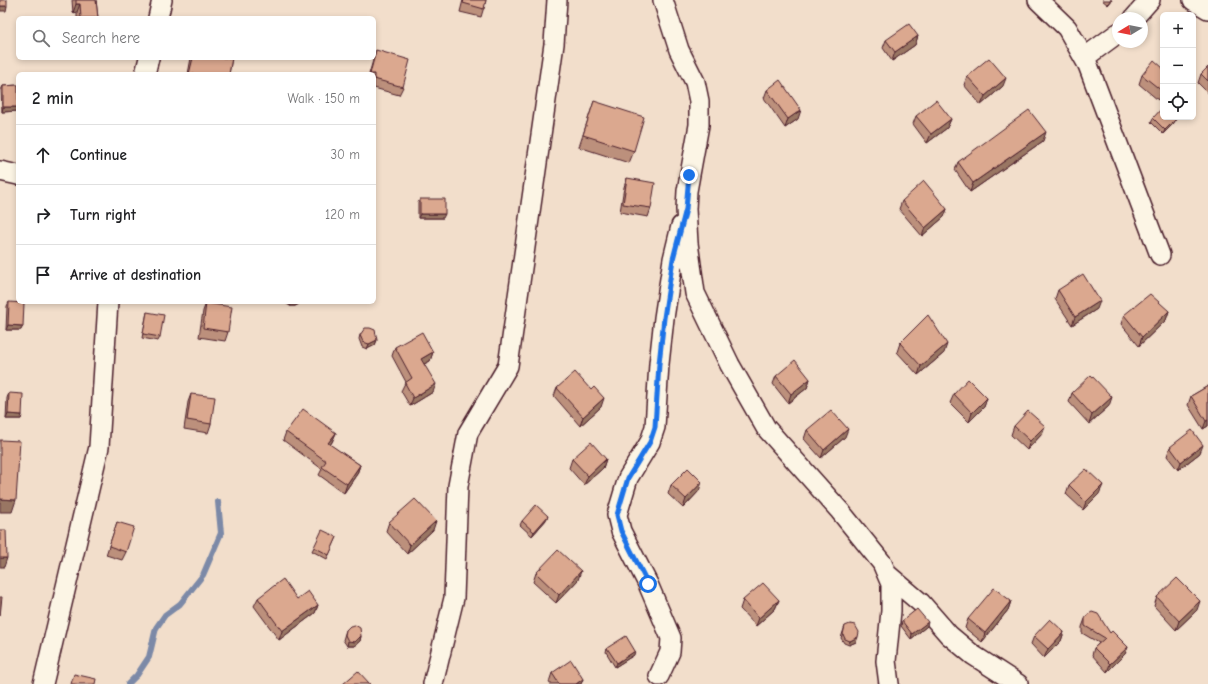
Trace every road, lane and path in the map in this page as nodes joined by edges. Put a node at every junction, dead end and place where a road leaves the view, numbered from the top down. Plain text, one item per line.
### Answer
1 (162, 0) edge
2 (557, 0) edge
3 (663, 0) edge
4 (1038, 0) edge
5 (1150, 0) edge
6 (1193, 0) edge
7 (1208, 9) edge
8 (1139, 12) edge
9 (158, 16) edge
10 (1112, 37) edge
11 (1084, 58) junction
12 (148, 60) edge
13 (146, 72) edge
14 (0, 171) edge
15 (16, 175) edge
16 (686, 209) junction
17 (1160, 255) dead end
18 (108, 304) edge
19 (888, 576) junction
20 (659, 676) dead end
21 (43, 684) edge
22 (433, 684) edge
23 (889, 684) edge
24 (1018, 684) edge

1 - 9 street
2 - 22 street
3 - 16 street
4 - 11 street
5 - 8 street
6 - 7 street
10 - 11 street
11 - 17 street
12 - 13 street
14 - 15 street
16 - 19 street
16 - 20 street
18 - 21 street
19 - 23 street
19 - 24 street

